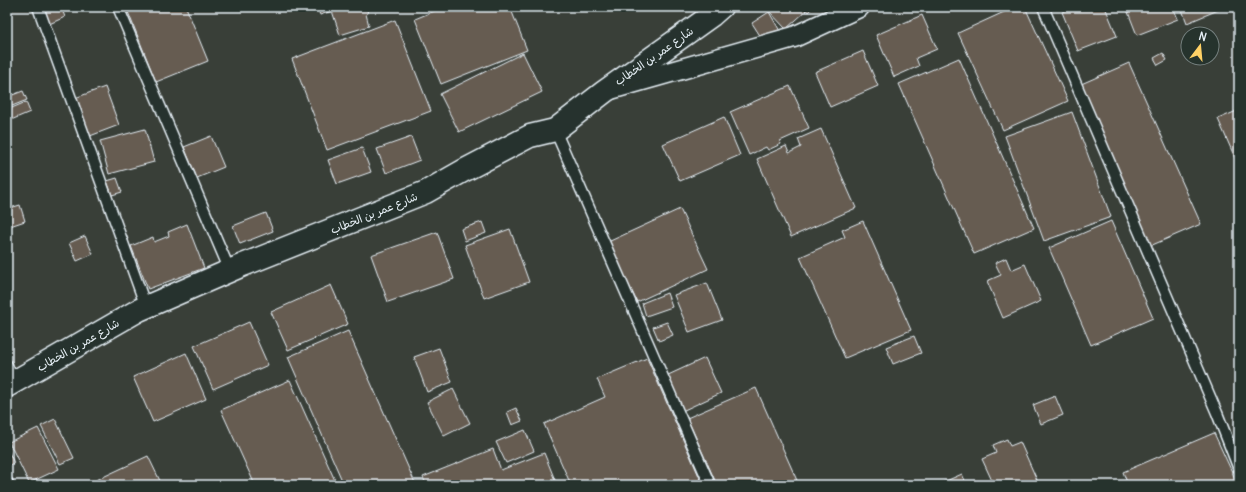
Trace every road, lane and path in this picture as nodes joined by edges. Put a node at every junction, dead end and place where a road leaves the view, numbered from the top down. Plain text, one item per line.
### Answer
1 (38, 7) edge
2 (118, 7) edge
3 (859, 7) edge
4 (1043, 7) edge
5 (713, 10) edge
6 (604, 92) junction
7 (555, 130) junction
8 (230, 271) junction
9 (146, 307) junction
10 (9, 378) edge
11 (1239, 469) edge
12 (7, 482) edge
13 (9, 485) edge
14 (710, 485) edge

1 - 9 lane
2 - 8 lane
3 - 6 street
4 - 11 lane
5 - 6 main road, شارع عمر بن الخطاب
6 - 7 main road, شارع عمر بن الخطاب
7 - 8 main road, شارع عمر بن الخطاب
7 - 14 lane
8 - 9 main road, شارع عمر بن الخطاب
9 - 10 main road, شارع عمر بن الخطاب
12 - 13 lane

